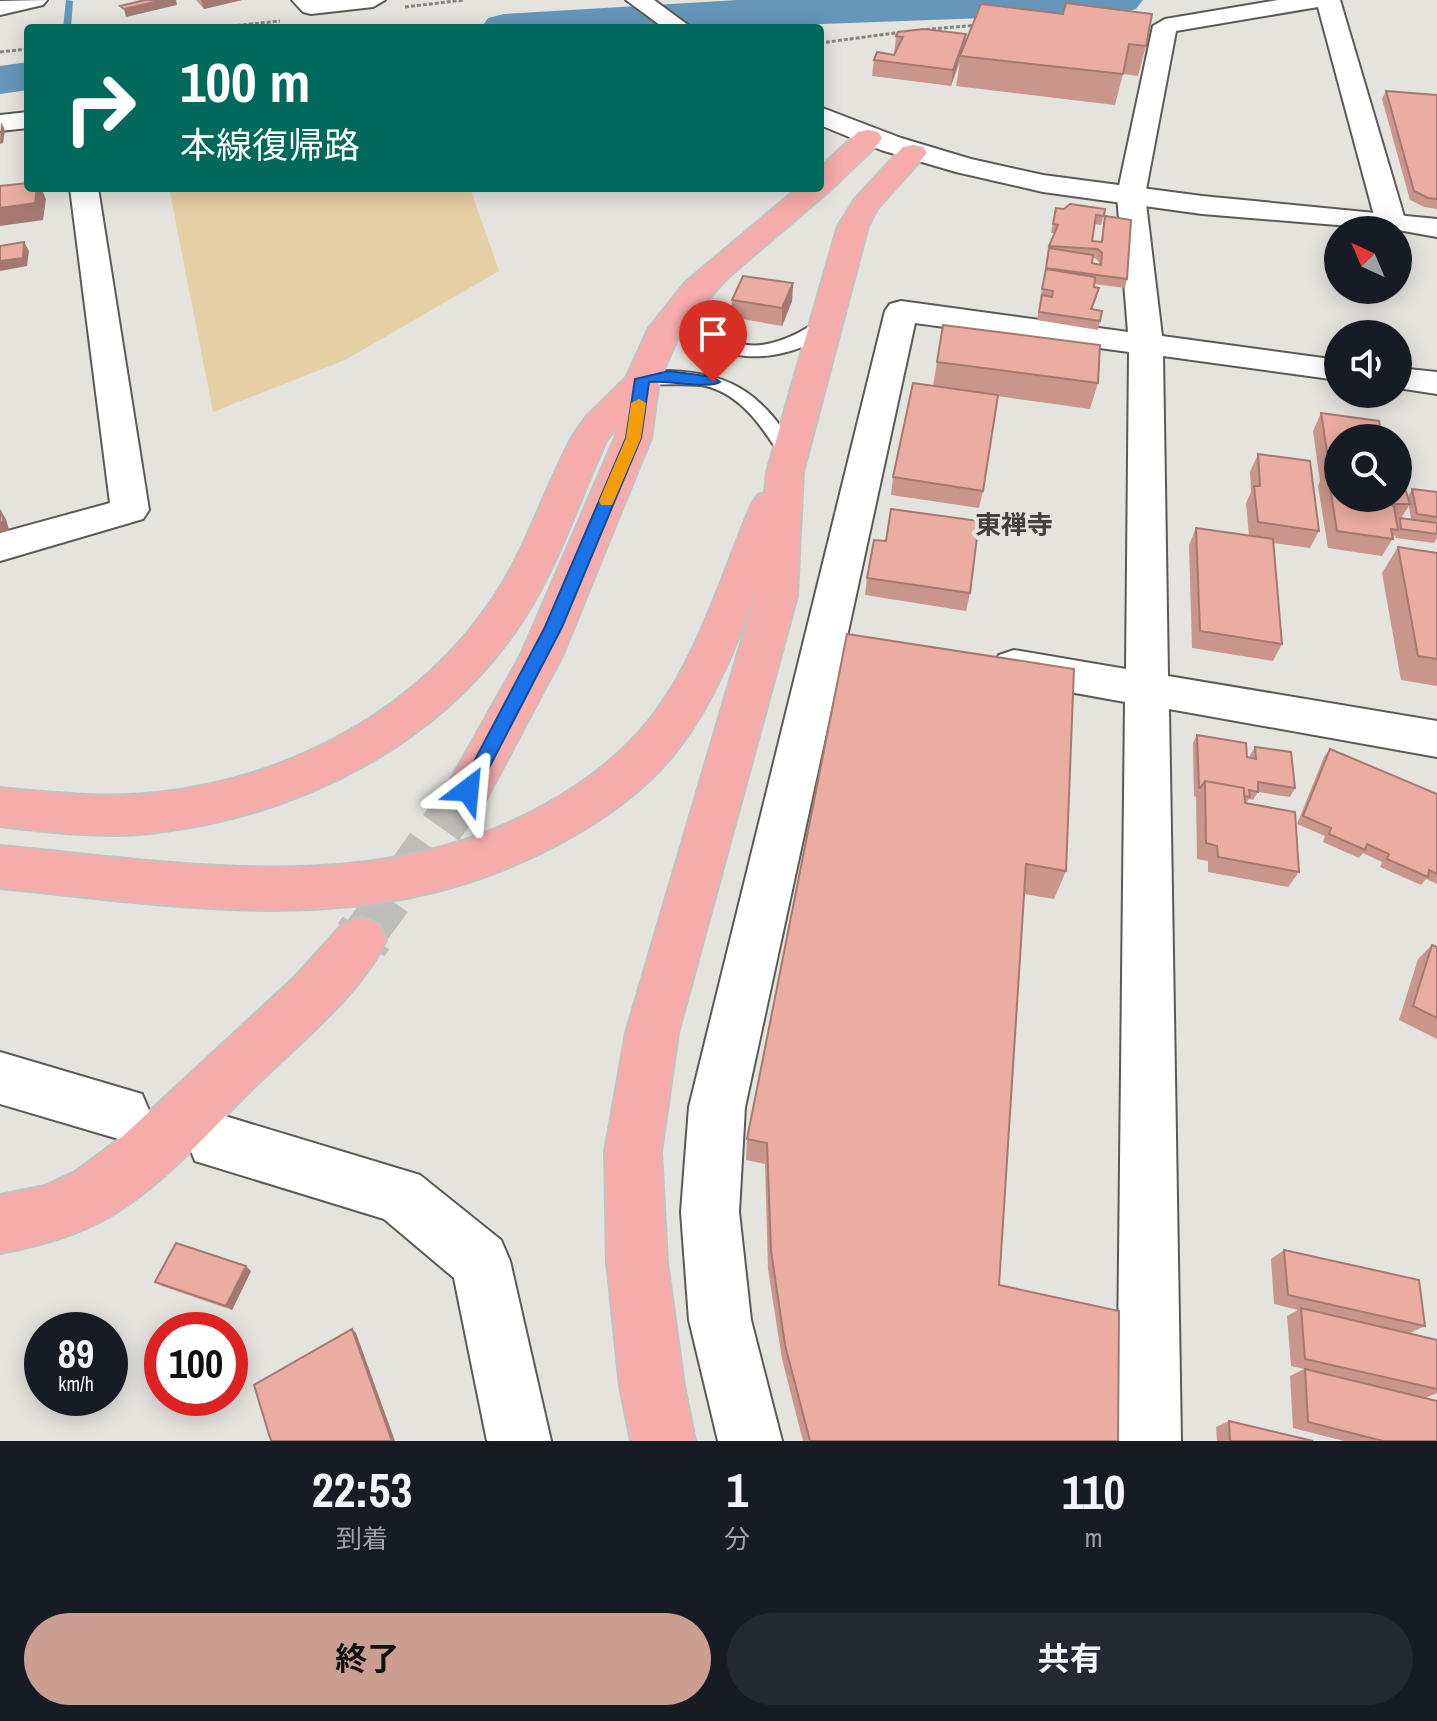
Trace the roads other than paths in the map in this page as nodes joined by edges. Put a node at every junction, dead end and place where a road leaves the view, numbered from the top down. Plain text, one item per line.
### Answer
1 (35, 0) edge
2 (304, 0) edge
3 (373, 0) edge
4 (638, 0) edge
5 (1320, 0) edge
6 (1328, 0) edge
7 (0, 8) edge
8 (674, 24) edge
9 (824, 117) edge
10 (24, 120) edge
11 (0, 123) edge
12 (868, 138) junction
13 (913, 153) junction
14 (824, 180) edge
15 (85, 192) edge
16 (810, 192) edge
17 (1131, 195) junction
18 (1326, 216) edge
19 (1389, 216) edge
20 (1412, 225) edge
21 (1437, 228) edge
22 (687, 301) junction
23 (827, 324) junction
24 (1146, 346) junction
25 (1324, 368) edge
26 (642, 379) junction
27 (1412, 380) edge
28 (1437, 383) edge
29 (787, 462) junction
30 (0, 547) edge
31 (980, 660) edge
32 (1146, 690) junction
33 (1437, 739) edge
34 (468, 790) tunnel mouth
35 (0, 807) edge
36 (0, 867) edge
37 (361, 940) tunnel mouth
38 (0, 1078) edge
39 (122, 1113) dead end
40 (215, 1141) dead end
41 (0, 1224) edge
42 (519, 1441) edge
43 (663, 1441) edge
44 (750, 1441) edge
45 (1149, 1441) edge

1 - 7 street
2 - 3 street
4 - 8 street
5 - 17 street
6 - 19 street
9 - 12 street
10 - 11 street
12 - 13 street
12 - 14 highway
13 - 17 street
13 - 23 highway
15 - 30 street
16 - 22 highway
17 - 18 street
17 - 24 street
20 - 21 street
22 - 23 lane
22 - 26 highway
23 - 29 highway
24 - 25 street
24 - 32 street
24 - 44 street
26 - 29 lane
26 - 34 highway
26 - 35 highway
27 - 28 street
29 - 36 highway
29 - 43 highway
31 - 32 street
32 - 33 street
32 - 45 street
37 - 41 highway
38 - 39 street
40 - 42 street

